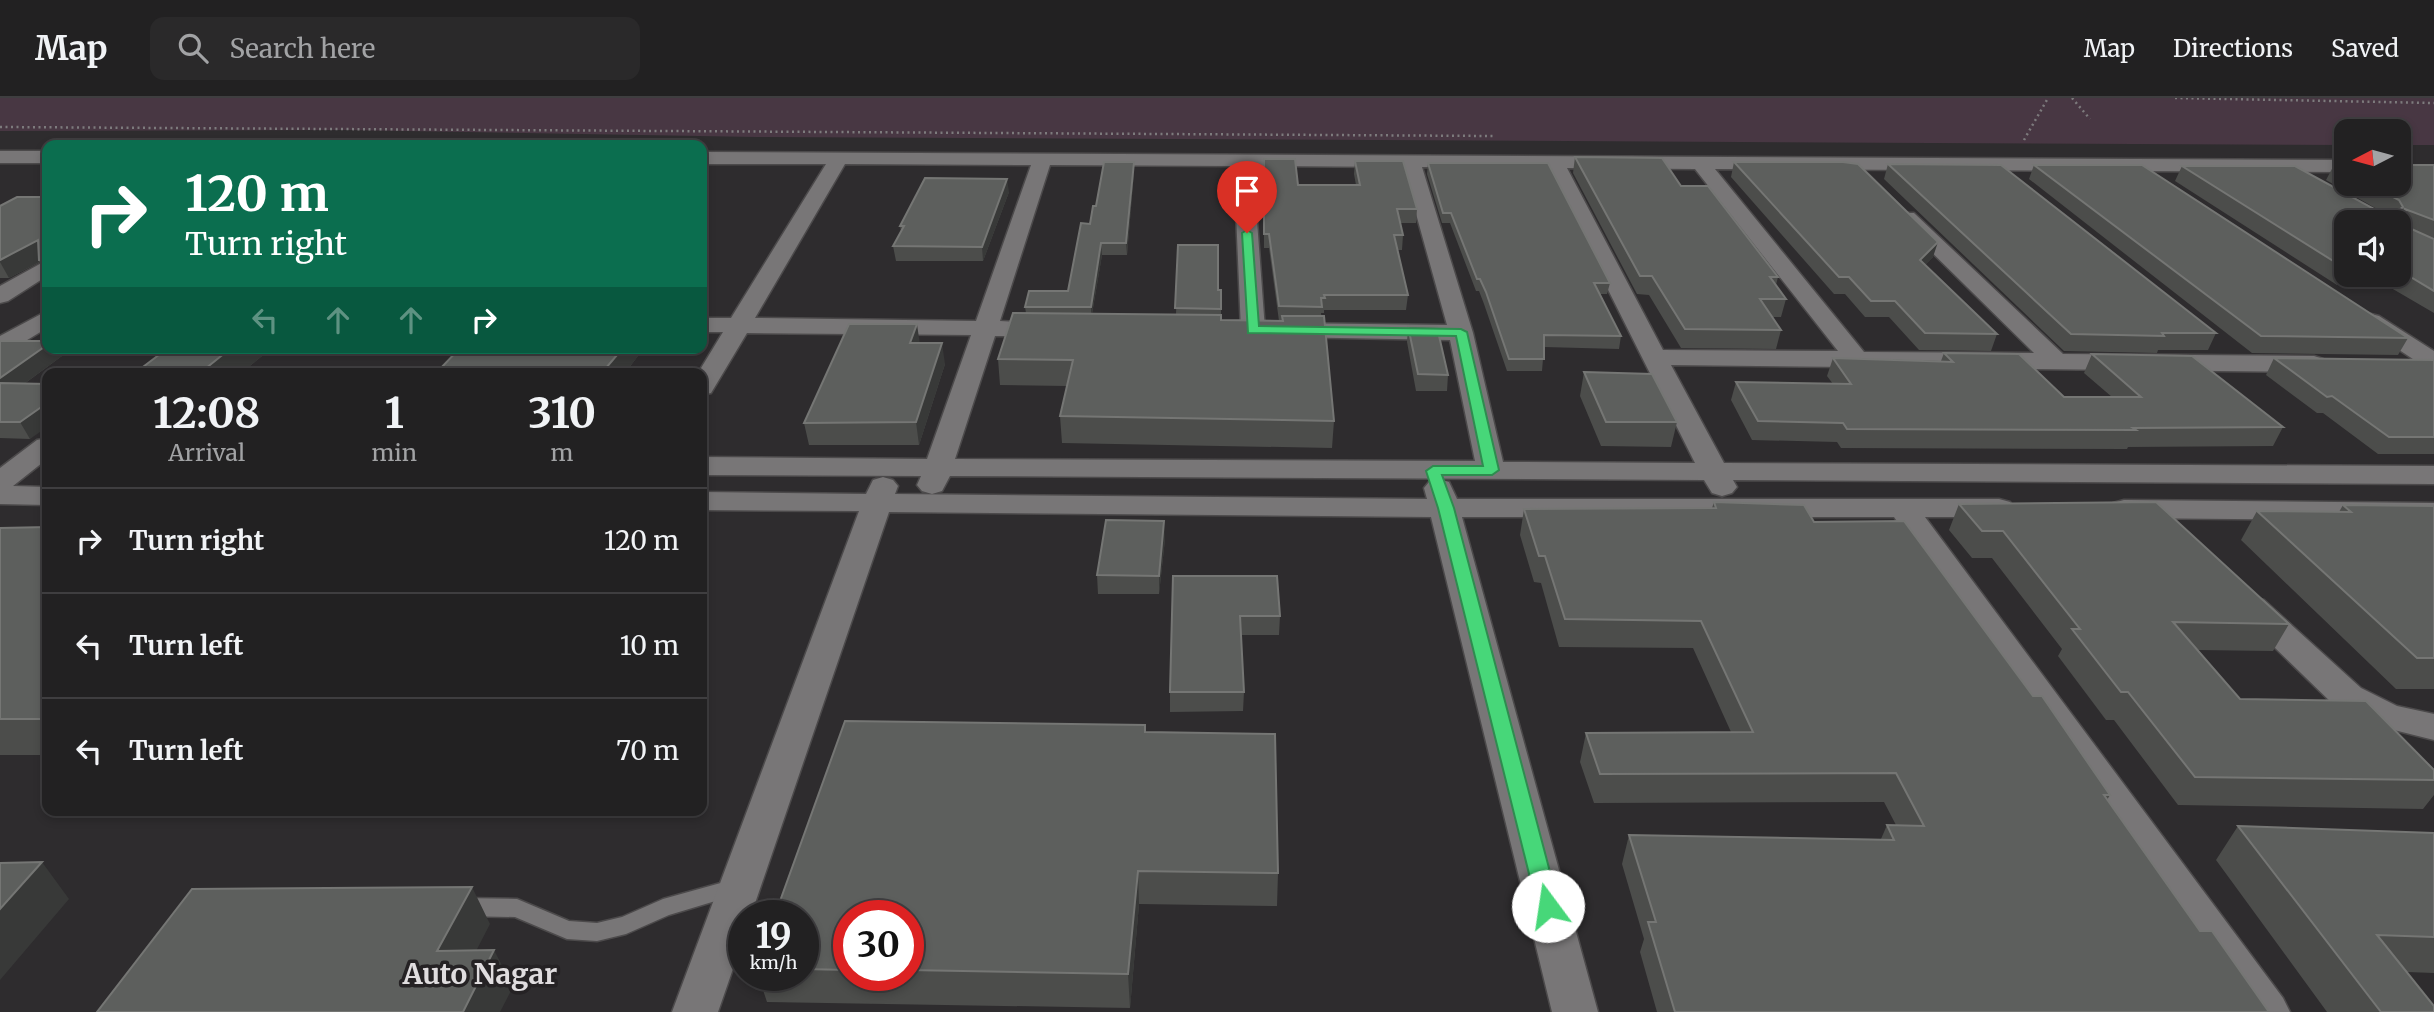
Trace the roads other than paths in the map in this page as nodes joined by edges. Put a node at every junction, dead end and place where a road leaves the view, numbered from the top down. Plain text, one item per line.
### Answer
1 (0, 157) edge
2 (38, 157) edge
3 (707, 158) edge
4 (839, 159) junction
5 (1042, 159) junction
6 (1243, 161) junction
7 (1411, 162) junction
8 (1554, 162) junction
9 (1701, 163) junction
10 (1853, 164) junction
11 (1995, 165) junction
12 (2132, 165) junction
13 (2280, 166) junction
14 (2334, 166) edge
15 (0, 171) edge
16 (2017, 182) edge
17 (1872, 183) edge
18 (2314, 185) edge
19 (2167, 188) edge
20 (1892, 202) edge
21 (42, 270) edge
22 (0, 296) edge
23 (2353, 309) edge
24 (0, 319) edge
25 (42, 320) edge
26 (42, 322) edge
27 (707, 326) edge
28 (737, 326) junction
29 (984, 328) junction
30 (1078, 329) edge
31 (1226, 330) edge
32 (1253, 330) junction
33 (1461, 332) junction
34 (2213, 338) edge
35 (0, 346) edge
36 (1654, 357) junction
37 (1857, 359) junction
38 (2057, 362) junction
39 (2245, 364) junction
40 (2434, 364) edge
41 (2340, 365) edge
42 (2393, 365) edge
43 (707, 378) edge
44 (42, 454) edge
45 (0, 457) edge
46 (707, 466) edge
47 (891, 466) junction
48 (938, 466) junction
49 (1492, 470) junction
50 (1433, 471) junction
51 (1716, 471) junction
52 (2109, 474) junction
53 (2434, 475) edge
54 (0, 482) edge
55 (0, 495) edge
56 (42, 496) edge
57 (707, 501) edge
58 (877, 503) junction
59 (927, 503) junction
60 (1446, 508) junction
61 (1730, 508) junction
62 (1903, 508) junction
63 (2025, 509) edge
64 (2093, 509) edge
65 (2147, 510) junction
66 (2434, 512) edge
67 (2178, 538) edge
68 (2228, 585) edge
69 (2434, 727) edge
70 (741, 886) junction
71 (434, 906) edge
72 (695, 1012) edge
73 (1575, 1012) edge
74 (2267, 1012) edge

1 - 2 street
2 - 15 street
3 - 4 street
4 - 5 street
4 - 28 street
5 - 6 street
5 - 29 street
6 - 7 street
6 - 32 street
7 - 8 street
7 - 33 street
8 - 9 street
8 - 36 street
9 - 10 street
9 - 37 street
10 - 11 street
10 - 17 street
11 - 12 street
11 - 16 street
12 - 13 street
12 - 19 street
13 - 14 street
13 - 18 street
20 - 38 street
21 - 22 street
23 - 40 street
24 - 25 street
26 - 35 street
27 - 28 street
28 - 29 street
28 - 43 street
29 - 30 street
29 - 48 street
31 - 32 street
32 - 33 street
33 - 49 street
34 - 39 street
36 - 37 street
36 - 51 street
37 - 38 street
38 - 39 street
39 - 41 street
40 - 42 street
44 - 45 street
44 - 54 street
46 - 47 street
47 - 48 street
47 - 58 street
48 - 50 street
48 - 59 street
49 - 50 street
49 - 51 street
50 - 60 street
51 - 52 street
51 - 61 street
52 - 53 street
52 - 65 street
55 - 56 street
57 - 58 street
58 - 59 street
58 - 70 street
59 - 60 street
60 - 61 street
60 - 73 street
61 - 62 street
62 - 63 street
62 - 74 street
64 - 65 street
65 - 66 street
65 - 67 street
68 - 69 street
70 - 71 lane
70 - 72 street

